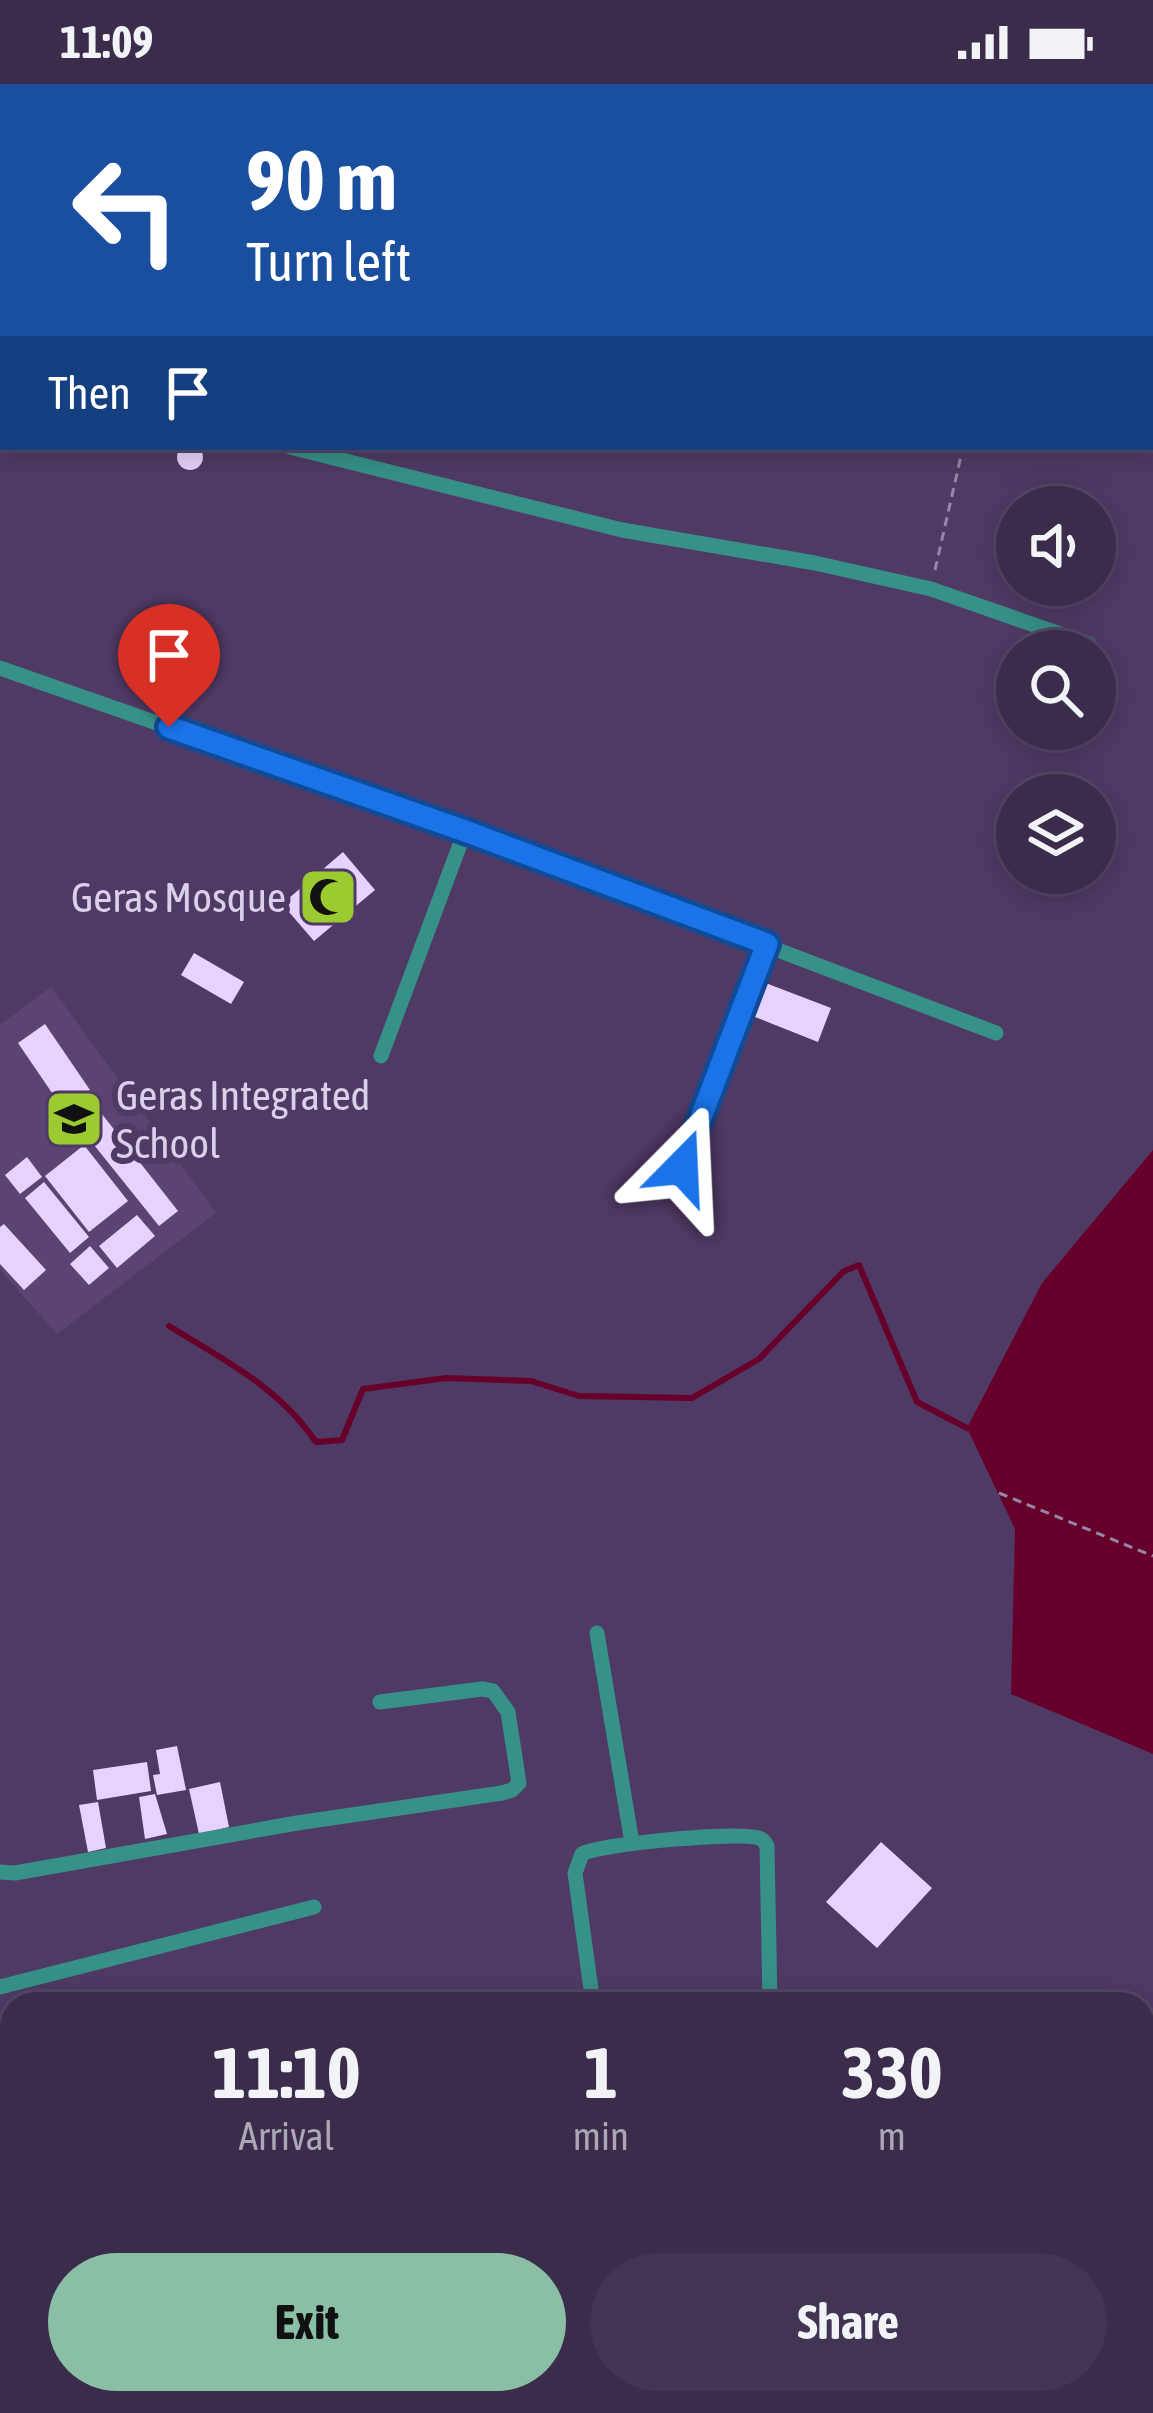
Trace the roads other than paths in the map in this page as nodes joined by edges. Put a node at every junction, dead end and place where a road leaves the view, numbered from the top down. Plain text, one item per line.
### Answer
1 (302, 450) edge
2 (1048, 630) edge
3 (0, 668) edge
4 (465, 831) junction
5 (767, 944) junction
6 (996, 1033) dead end
7 (381, 1056) dead end
8 (682, 1167) dead end
9 (597, 1633) dead end
10 (380, 1702) dead end
11 (632, 1843) junction
12 (0, 1872) edge
13 (314, 1906) dead end
14 (0, 1987) edge
15 (592, 1992) edge
16 (770, 1992) edge

1 - 2 street
3 - 4 street
4 - 5 street
4 - 7 street
5 - 6 street
5 - 8 street
9 - 11 street
10 - 12 street
11 - 15 street
11 - 16 street
13 - 14 street

